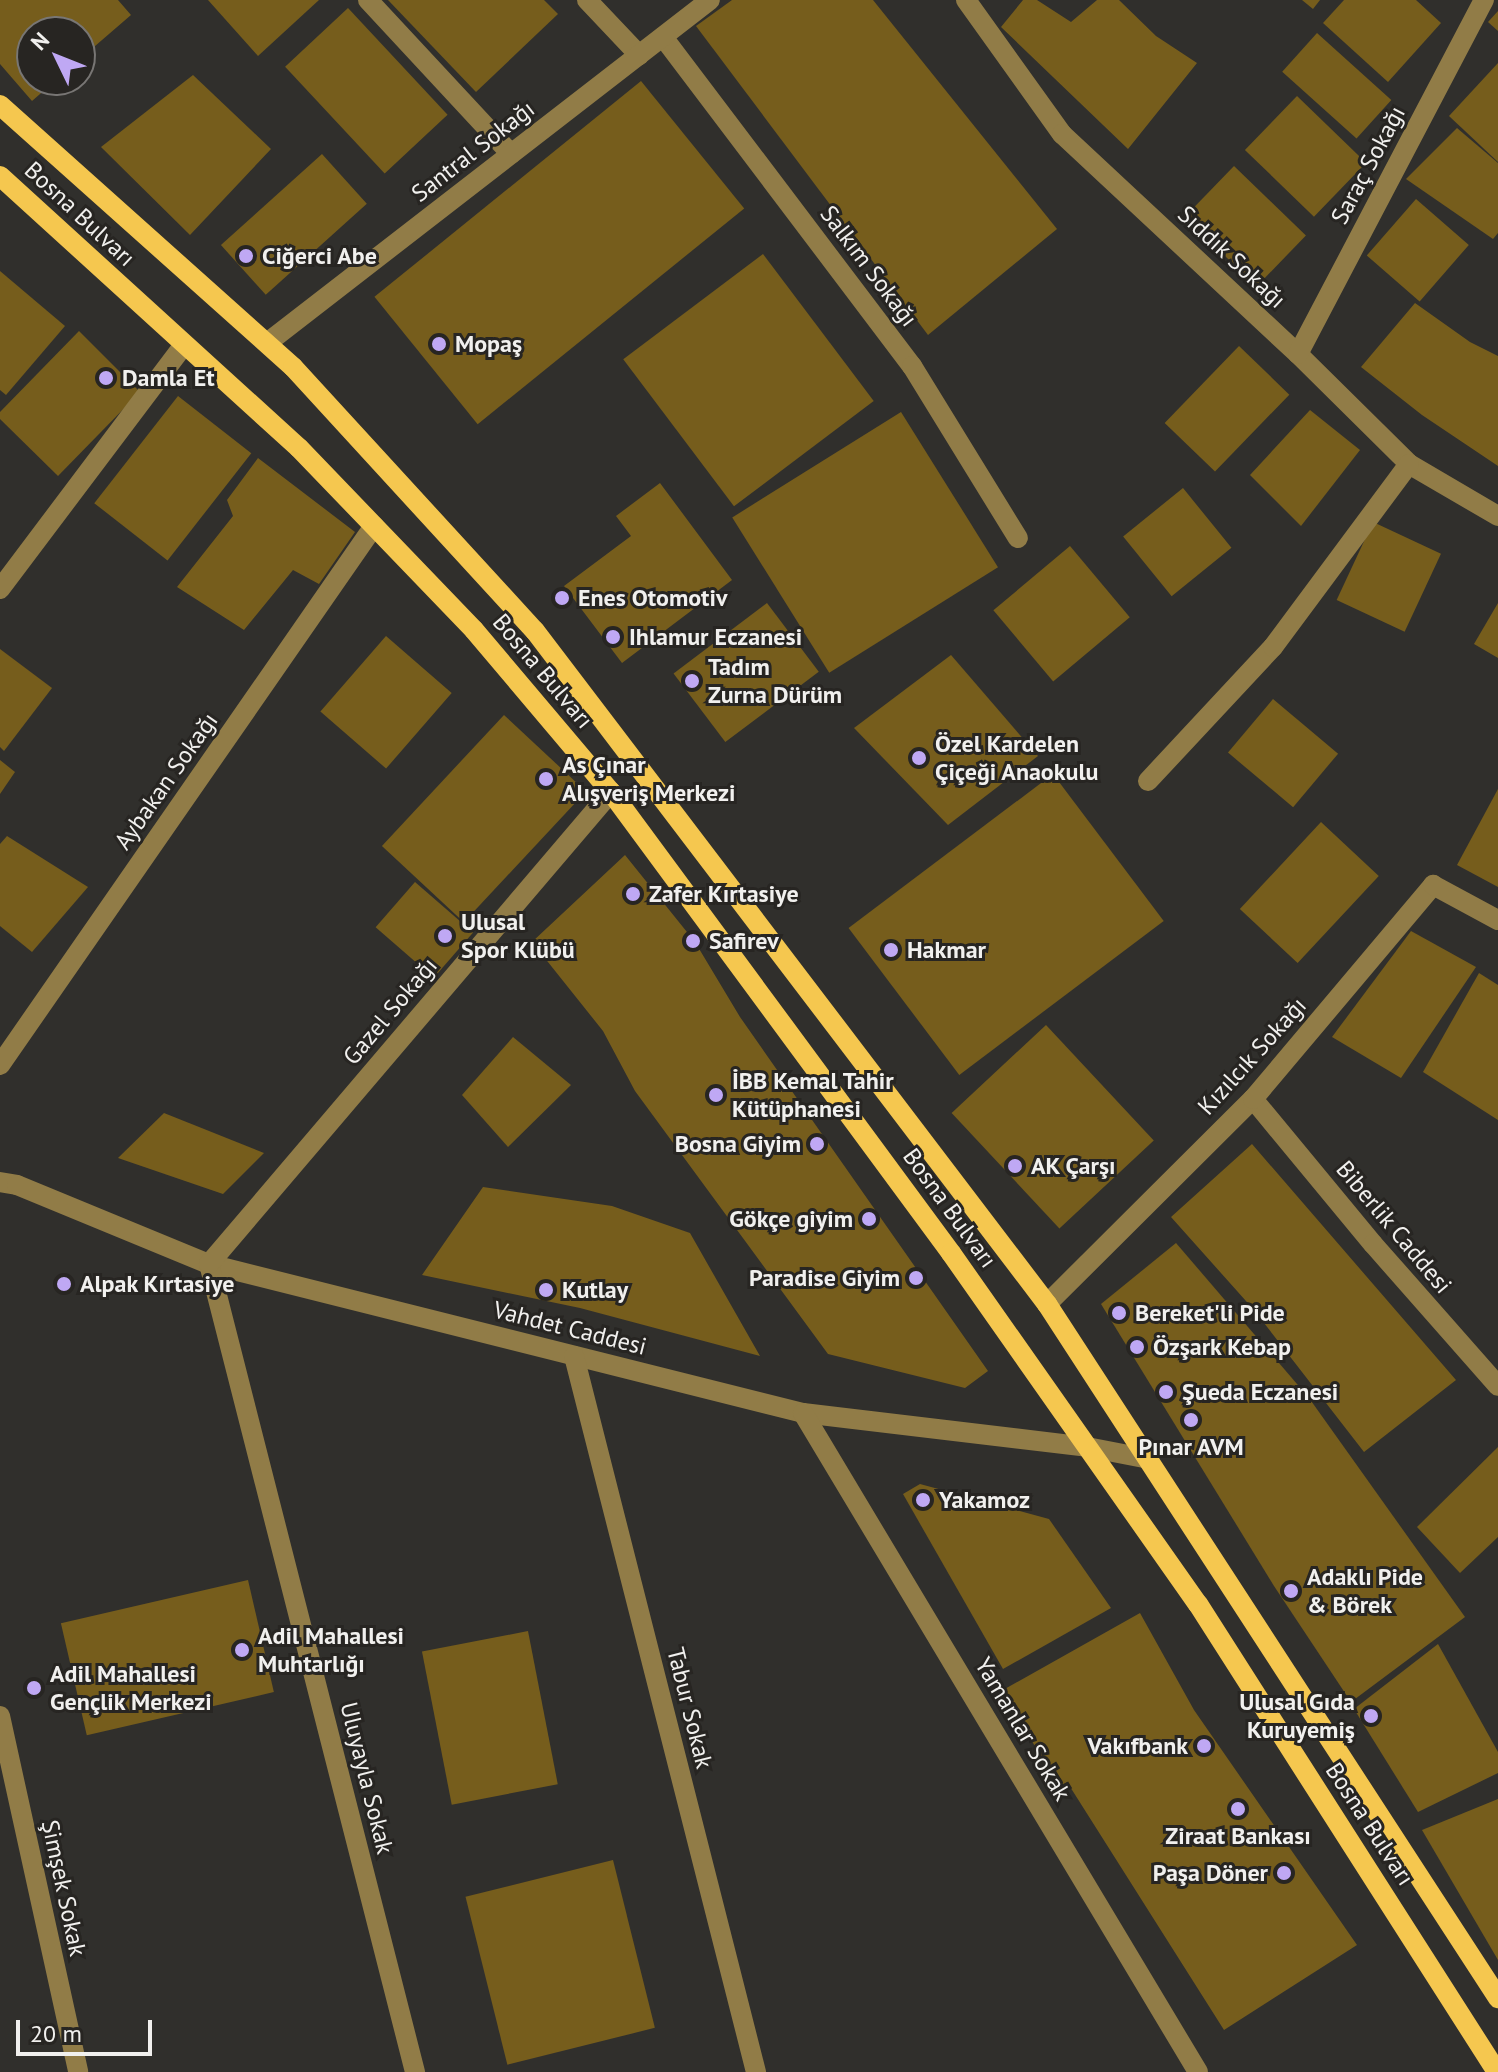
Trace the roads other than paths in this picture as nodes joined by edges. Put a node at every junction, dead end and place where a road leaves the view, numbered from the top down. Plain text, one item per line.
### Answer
1 (368, 0) edge
2 (587, 0) edge
3 (710, 0) edge
4 (966, 0) edge
5 (1484, 0) edge
6 (663, 37) junction
7 (639, 55) junction
8 (0, 105) edge
9 (511, 154) junction
10 (3, 185) edge
11 (267, 343) junction
12 (184, 345) junction
13 (1298, 354) junction
14 (1409, 464) junction
15 (1498, 516) edge
16 (374, 526) junction
17 (1018, 538) dead end
18 (0, 589) edge
19 (1148, 781) dead end
20 (611, 792) junction
21 (1498, 920) edge
22 (0, 1065) edge
23 (1253, 1099) junction
24 (0, 1182) edge
25 (209, 1264) junction
26 (1047, 1304) junction
27 (574, 1356) junction
28 (1498, 1386) edge
29 (803, 1413) junction
30 (1087, 1447) junction
31 (1144, 1458) junction
32 (0, 1716) edge
33 (1498, 1998) edge
34 (78, 2072) edge
35 (415, 2072) edge
36 (756, 2072) edge
37 (1198, 2072) edge
38 (1497, 2072) edge

1 - 9 street
2 - 7 street
3 - 6 street, Santral Sokağı
4 - 13 street, Sıddık Sokağı
5 - 13 street, Saraç Sokağı
6 - 7 street, Santral Sokağı
6 - 17 street, Salkım Sokağı
7 - 9 street, Santral Sokağı
8 - 11 main road, Bosna Bulvarı
9 - 11 street, Santral Sokağı
10 - 12 main road, Bosna Bulvarı
11 - 26 main road, Bosna Bulvarı
12 - 16 main road, Bosna Bulvarı
12 - 18 street
13 - 14 street, Sıddık Sokağı
14 - 15 street, Sıddık Sokağı
14 - 19 street
16 - 20 main road, Bosna Bulvarı
16 - 22 street, Aybakan Sokağı
20 - 25 street, Gazel Sokağı
20 - 30 main road, Bosna Bulvarı
21 - 23 street, Kızılcık Sokağı
23 - 26 street, Kızılcık Sokağı
23 - 28 street, Biberlik Caddesi
24 - 25 street, Vahdet Caddesi
25 - 27 street, Vahdet Caddesi
25 - 35 street, Uluyayla Sokak
26 - 31 main road, Bosna Bulvarı
27 - 29 street, Vahdet Caddesi
27 - 36 street, Tabur Sokak
29 - 30 street, Vahdet Caddesi
29 - 37 street, Yamanlar Sokak
30 - 31 street, Vahdet Caddesi
30 - 38 main road, Bosna Bulvarı
31 - 33 main road, Bosna Bulvarı
32 - 34 street, Şimşek Sokak

